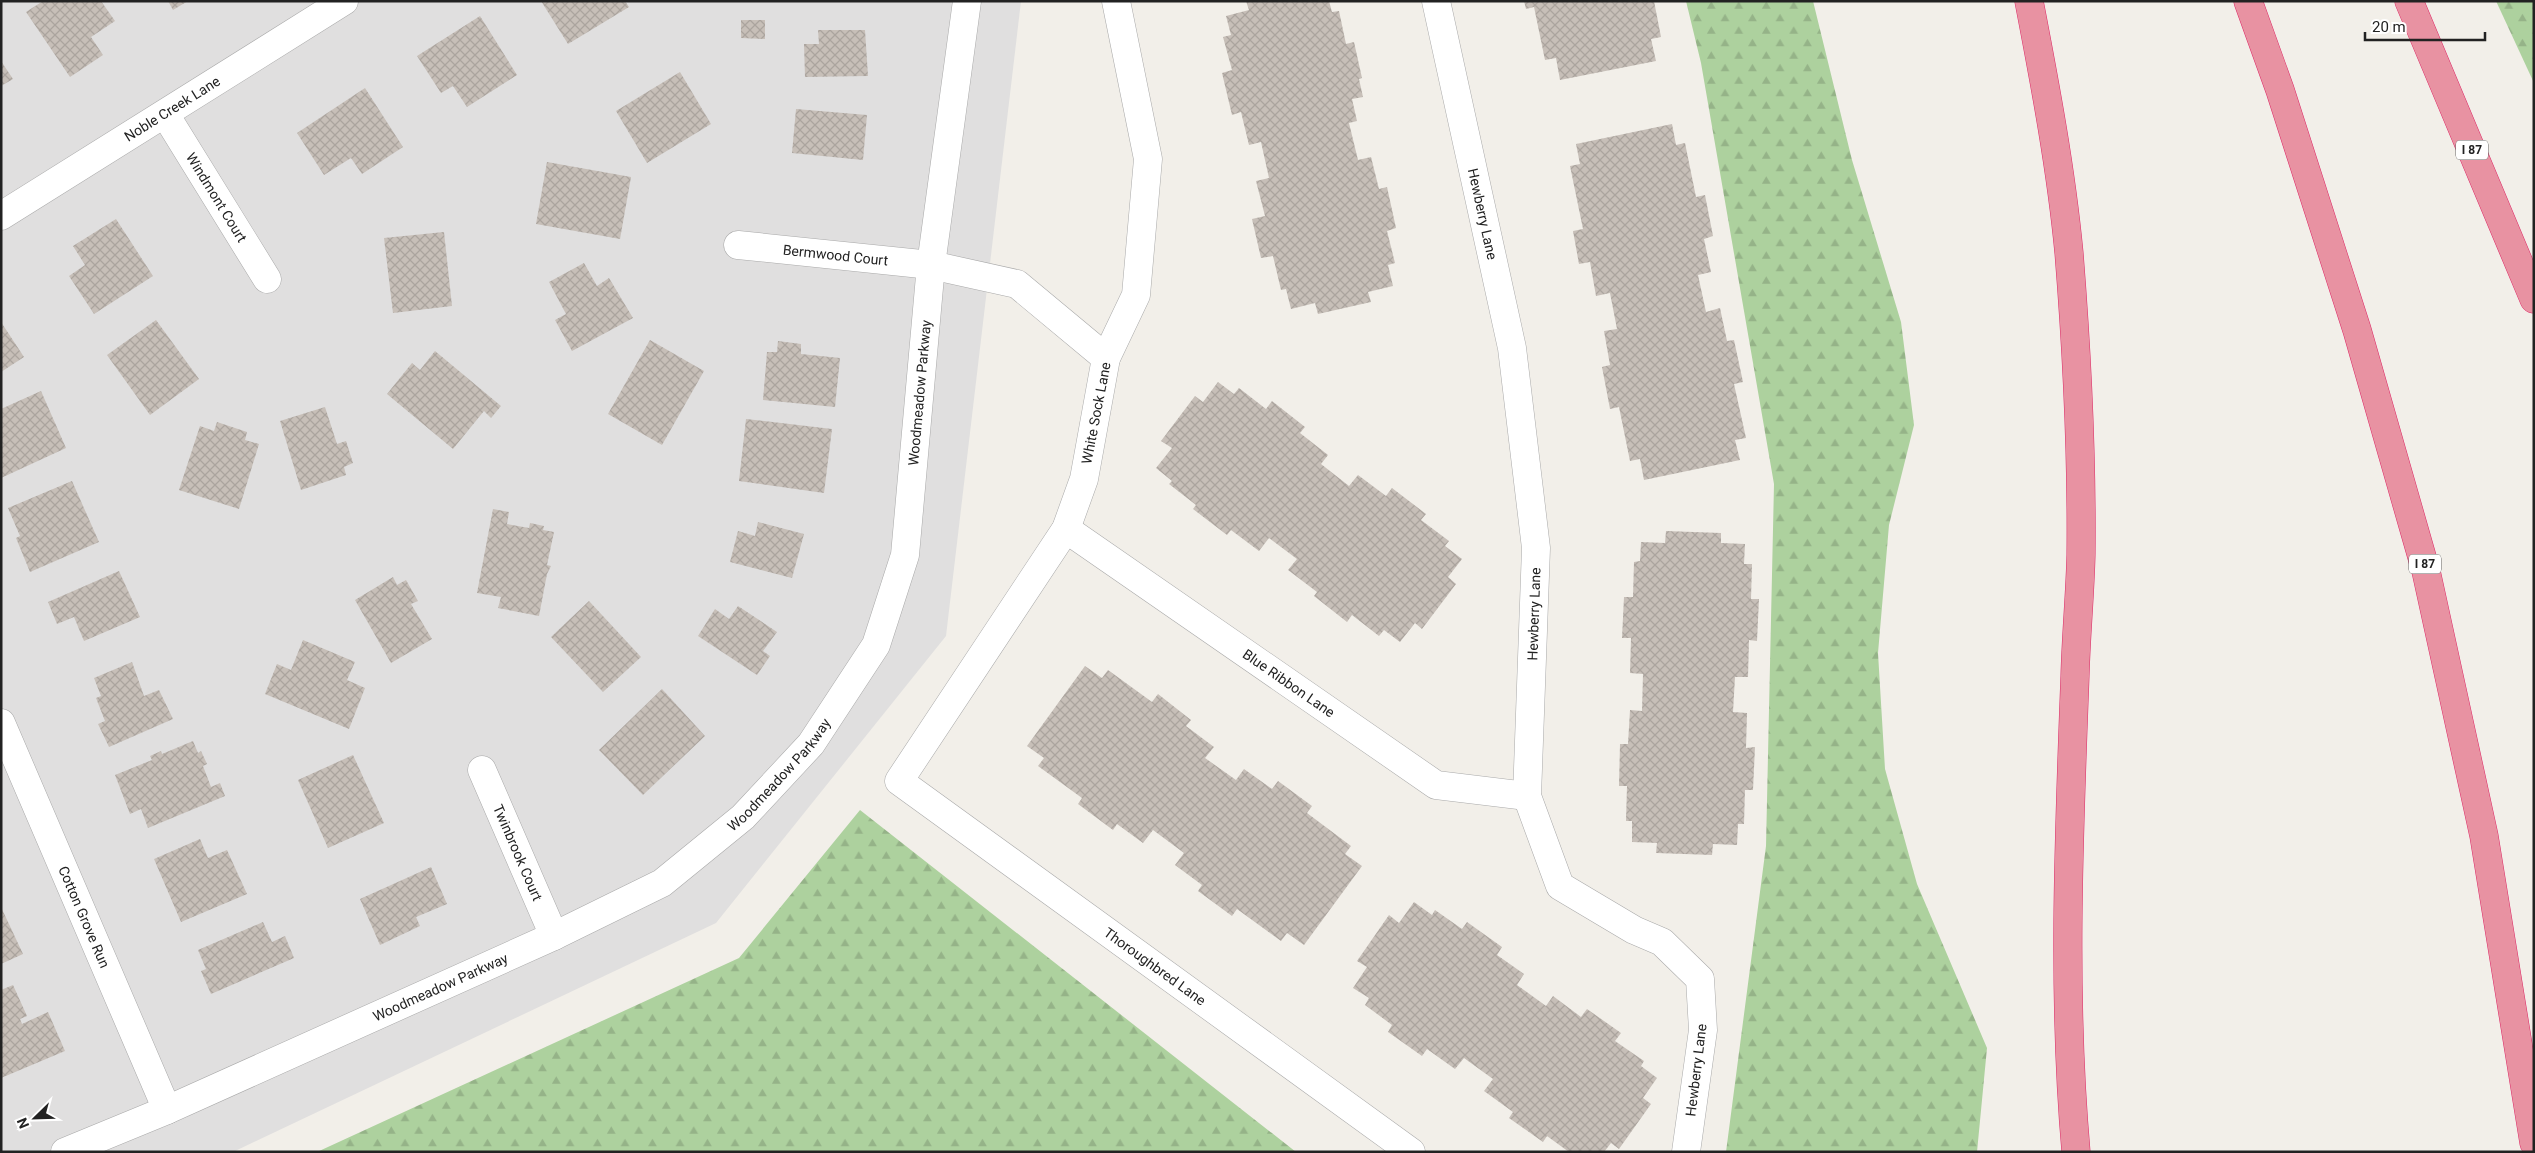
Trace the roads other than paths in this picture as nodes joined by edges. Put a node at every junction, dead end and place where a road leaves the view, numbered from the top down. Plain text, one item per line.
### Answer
1 (344, 1) edge
2 (967, 1) edge
3 (1116, 1) edge
4 (1436, 1) edge
5 (2029, 1) edge
6 (2248, 1) edge
7 (2409, 1) edge
8 (165, 114) junction
9 (1, 216) edge
10 (738, 245) dead end
11 (931, 265) junction
12 (267, 279) dead end
13 (2534, 299) edge
14 (1106, 358) junction
15 (1066, 529) junction
16 (1, 723) edge
17 (482, 770) dead end
18 (899, 781) joint
19 (1527, 796) junction
20 (554, 936) junction
21 (167, 1110) junction
22 (2534, 1143) edge
23 (65, 1152) edge
24 (1411, 1152) edge
25 (1686, 1152) edge
26 (2076, 1152) edge

1 - 8 street, Noble Creek Lane
2 - 11 street, Woodmeadow Parkway
3 - 14 street, White Sock Lane
4 - 19 street, Hewberry Lane
5 - 26 highway
6 - 22 highway, I 87
7 - 13 highway, I 87
8 - 9 street, Noble Creek Lane
8 - 12 street, Windmont Court
10 - 11 street, Bermwood Court
11 - 14 street, Bermwood Court
11 - 20 street, Woodmeadow Parkway
14 - 15 street, White Sock Lane
15 - 18 street, White Sock Lane
15 - 19 street, Blue Ribbon Lane
16 - 21 street, Cotton Grove Run
17 - 20 street, Twinbrook Court
18 - 24 street, Thoroughbred Lane
19 - 25 street, Hewberry Lane
20 - 21 street, Woodmeadow Parkway
21 - 23 street, Woodmeadow Parkway

